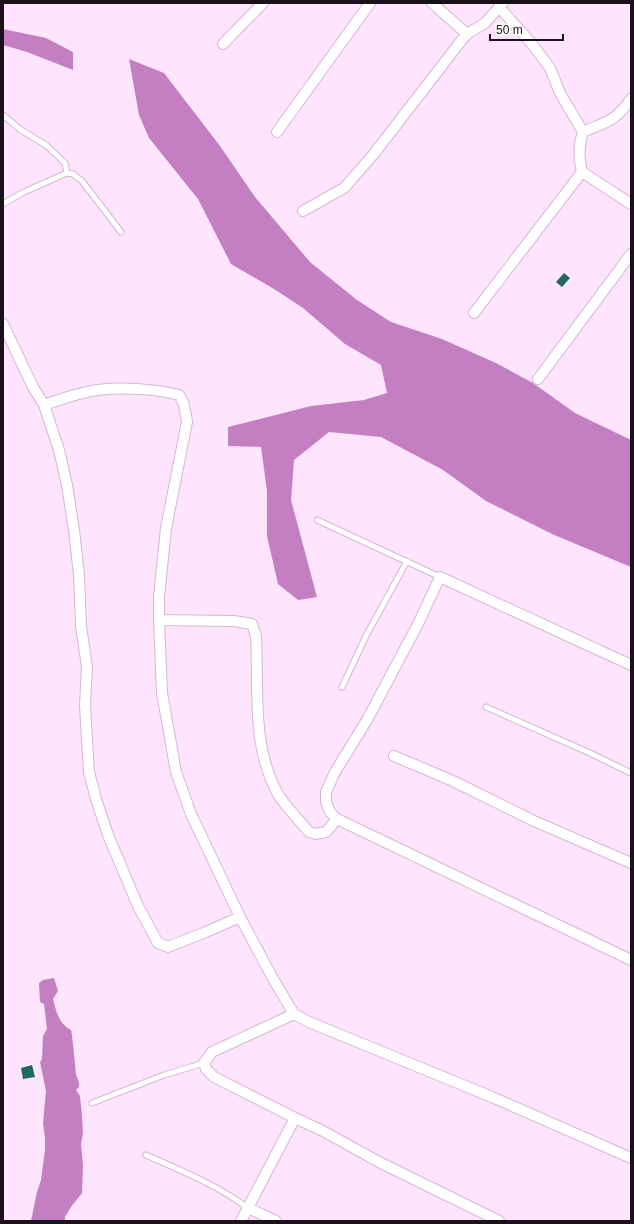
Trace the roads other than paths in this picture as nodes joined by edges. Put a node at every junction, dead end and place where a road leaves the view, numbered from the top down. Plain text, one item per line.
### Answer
1 (263, 3) edge
2 (370, 3) edge
3 (432, 3) edge
4 (501, 5) edge
5 (467, 34) junction
6 (224, 44) dead end
7 (631, 99) edge
8 (3, 115) edge
9 (277, 132) dead end
10 (583, 132) junction
11 (582, 172) junction
12 (67, 173) junction
13 (3, 204) edge
14 (631, 204) edge
15 (303, 211) dead end
16 (121, 232) dead end
17 (631, 254) edge
18 (474, 313) dead end
19 (3, 324) edge
20 (538, 379) dead end
21 (44, 405) junction
22 (317, 520) dead end
23 (407, 561) junction
24 (440, 578) junction
25 (159, 620) junction
26 (631, 665) edge
27 (342, 687) dead end
28 (486, 707) dead end
29 (394, 756) dead end
30 (631, 773) edge
31 (337, 819) junction
32 (631, 863) edge
33 (240, 917) junction
34 (631, 960) edge
35 (294, 1014) junction
36 (204, 1063) junction
37 (92, 1102) dead end
38 (295, 1118) junction
39 (146, 1155) dead end
40 (631, 1158) edge
41 (248, 1208) junction
42 (241, 1221) edge
43 (276, 1221) edge
44 (499, 1221) edge

1 - 6 street
2 - 9 street
3 - 5 street
4 - 5 street
4 - 10 street
5 - 15 street
7 - 10 street
8 - 12 lane
10 - 11 street
11 - 14 street
11 - 18 street
12 - 13 lane
12 - 16 lane
17 - 20 street
19 - 21 street
21 - 25 street
21 - 33 street
22 - 23 lane
23 - 24 lane
23 - 27 lane
24 - 26 street
24 - 31 street
25 - 31 street
25 - 33 street
28 - 30 lane
29 - 32 street
31 - 34 street
33 - 35 street
35 - 36 street
35 - 40 street
36 - 37 lane
36 - 38 street
38 - 41 street
38 - 44 street
39 - 41 lane
41 - 42 street
41 - 43 street

